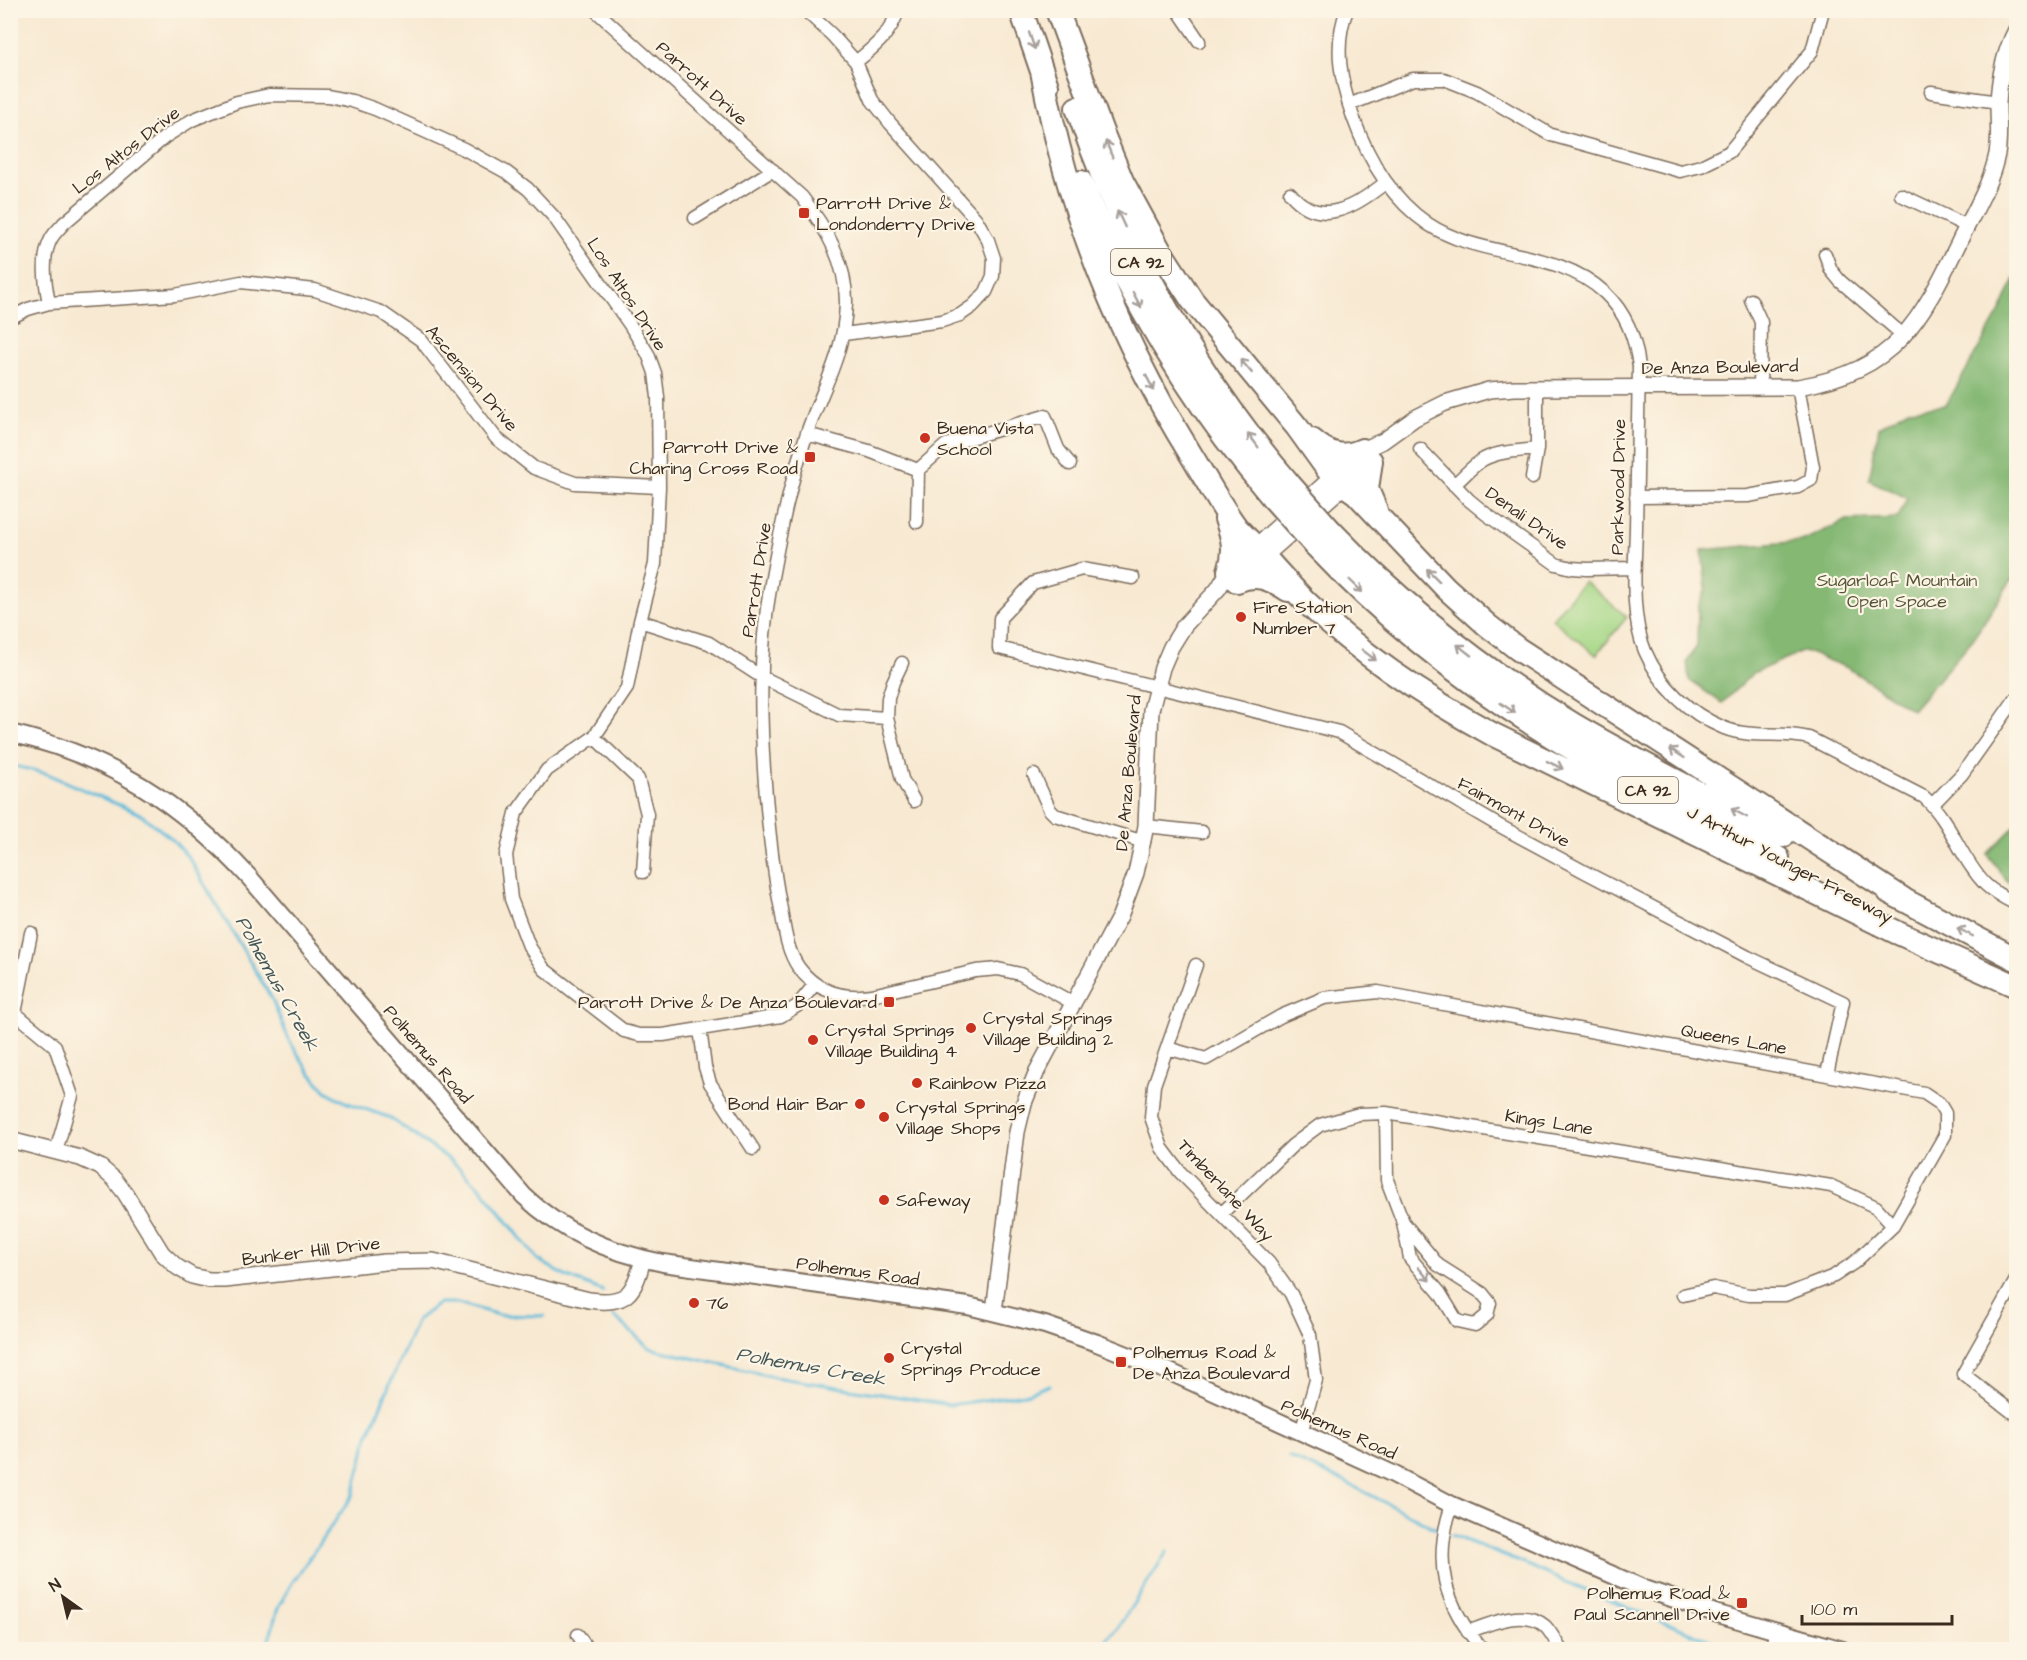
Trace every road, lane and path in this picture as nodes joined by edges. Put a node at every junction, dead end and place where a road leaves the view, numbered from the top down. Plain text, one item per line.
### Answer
1 (805, 10) edge
2 (898, 10) edge
3 (1021, 10) edge
4 (1043, 10) edge
5 (1057, 10) edge
6 (1178, 10) edge
7 (1347, 10) edge
8 (1823, 10) edge
9 (599, 12) edge
10 (2016, 30) edge
11 (1199, 41) dead end
12 (855, 62) junction
13 (1042, 71) junction
14 (1931, 92) dead end
15 (1998, 102) junction
16 (1349, 105) junction
17 (772, 170) junction
18 (1385, 183) junction
19 (1290, 192) dead end
20 (1901, 195) dead end
21 (694, 218) dead end
22 (1967, 226) junction
23 (1825, 254) dead end
24 (1751, 300) dead end
25 (48, 303) junction
26 (10, 318) edge
27 (844, 334) junction
28 (1904, 336) junction
29 (1638, 387) junction
30 (1798, 387) junction
31 (1538, 388) junction
32 (1760, 388) junction
33 (1298, 427) junction
34 (807, 434) junction
35 (1420, 449) dead end
36 (1537, 449) junction
37 (1367, 456) junction
38 (1070, 464) dead end
39 (918, 470) junction
40 (1532, 478) dead end
41 (1339, 480) junction
42 (1454, 484) junction
43 (659, 487) junction
44 (1282, 492) junction
45 (1636, 497) junction
46 (1221, 503) junction
47 (1383, 521) junction
48 (917, 522) dead end
49 (1322, 537) junction
50 (1260, 552) junction
51 (1635, 568) junction
52 (1133, 578) dead end
53 (1228, 580) junction
54 (1308, 604) junction
55 (640, 621) junction
56 (902, 663) dead end
57 (760, 676) junction
58 (1155, 688) junction
59 (2016, 698) edge
60 (887, 718) junction
61 (10, 733) edge
62 (594, 737) junction
63 (1034, 775) dead end
64 (914, 801) dead end
65 (1932, 804) junction
66 (1146, 826) junction
67 (1203, 832) dead end
68 (1144, 842) junction
69 (643, 872) dead end
70 (1903, 899) junction
71 (2016, 904) edge
72 (32, 933) dead end
73 (2016, 959) edge
74 (1196, 965) dead end
75 (815, 984) junction
76 (2016, 984) edge
77 (1073, 1003) junction
78 (13, 1012) edge
79 (700, 1029) junction
80 (1167, 1048) junction
81 (1827, 1074) junction
82 (1386, 1113) junction
83 (10, 1140) edge
84 (753, 1149) dead end
85 (56, 1151) junction
86 (1221, 1214) junction
87 (1403, 1222) junction
88 (1893, 1226) junction
89 (643, 1259) junction
90 (2016, 1280) edge
91 (1683, 1295) dead end
92 (993, 1311) junction
93 (2016, 1415) edge
94 (1302, 1433) junction
95 (1452, 1505) junction
96 (1776, 1631) junction
97 (1468, 1632) junction
98 (578, 1635) dead end
99 (588, 1650) edge
100 (1483, 1650) edge
101 (1561, 1650) edge
102 (1771, 1650) edge
103 (1843, 1650) edge

1 - 12 street
2 - 12 street
3 -> 13 highway, J Arthur Younger Freeway / CA 92
44 -> 4 highway, J Arthur Younger Freeway / CA 92
33 -> 5 highway
6 - 11 street
7 - 16 street, Parkwood Drive
8 - 16 street
9 - 17 street, Parrott Drive
10 - 15 street, De Anza Boulevard
12 - 27 street
13 -> 44 highway, J Arthur Younger Freeway / CA 92
13 -> 46 highway
14 - 15 street
15 - 22 street, De Anza Boulevard
16 - 18 street, Parkwood Drive
17 - 21 street
17 - 27 street, Parrott Drive
18 - 19 street
18 - 29 street, Parkwood Drive
20 - 22 street
22 - 28 street, De Anza Boulevard
23 - 28 street
24 - 32 street
25 - 26 street, Ascension Drive
25 - 43 street, Ascension Drive
25 - 43 street, Los Altos Drive
27 - 34 street, Parrott Drive
28 - 30 street, De Anza Boulevard
29 - 31 street, De Anza Boulevard
29 - 32 street, De Anza Boulevard
29 - 45 street, Parkwood Drive
30 - 32 street, De Anza Boulevard
30 - 45 street
31 - 36 street
31 - 37 street, De Anza Boulevard
33 - 37 highway
33 - 41 highway
34 - 39 street
34 - 57 street, Parrott Drive
35 - 42 street, Denali Drive
36 - 40 street
36 - 42 street
37 - 41 street, De Anza Boulevard
37 - 47 highway
38 - 39 street
39 - 48 street
41 - 47 highway
41 - 50 street, De Anza Boulevard
42 - 51 street, Denali Drive
43 - 55 street, Los Altos Drive
44 - 49 highway, J Arthur Younger Freeway / CA 92, bridge
45 - 51 street, Parkwood Drive
46 - 50 highway
46 - 53 highway
70 -> 47 highway
70 -> 49 highway, J Arthur Younger Freeway / CA 92
49 -> 76 highway, J Arthur Younger Freeway / CA 92
50 - 53 street, De Anza Boulevard
50 - 54 highway
51 - 65 street, Parkwood Drive
52 - 58 street, Fairmont Drive
53 - 54 highway
53 - 58 street, De Anza Boulevard
54 -> 76 highway
55 - 57 street
55 - 62 street, Los Altos Drive
56 - 60 street
57 - 60 street
57 - 75 street, Parrott Drive
58 - 66 street, De Anza Boulevard
58 - 81 street, Fairmont Drive
59 - 65 street
60 - 64 street
61 - 89 main road, Polhemus Road
62 - 69 street
62 - 79 street, Los Altos Drive
63 - 68 street
65 - 71 street, Parkwood Drive
66 - 67 street
66 - 68 street, De Anza Boulevard
68 - 77 street, De Anza Boulevard
73 -> 70 highway, J Arthur Younger Freeway / CA 92
72 - 78 street
74 - 80 street, Timberlane Way
75 - 77 street, Parrott Drive
75 - 79 street, Los Altos Drive
77 - 92 street, De Anza Boulevard
78 - 85 street
79 - 84 street
80 - 81 street, Queens Lane
80 - 86 street, Timberlane Way
81 - 88 street, Queens Lane
82 - 86 street, Kings Lane
82 - 87 street
82 - 88 street, Kings Lane
83 - 85 street, Bunker Hill Drive
85 - 89 street, Bunker Hill Drive
86 - 94 street, Timberlane Way
87 -> 87 street
88 - 91 street, Queens Lane
89 - 92 main road, Polhemus Road
90 - 93 street
92 - 94 main road, Polhemus Road
94 - 95 main road, Polhemus Road
95 - 96 main road, Polhemus Road
95 - 97 street
96 - 102 street
96 - 103 main road, Polhemus Road
97 - 100 street
97 - 101 street
98 - 99 street

